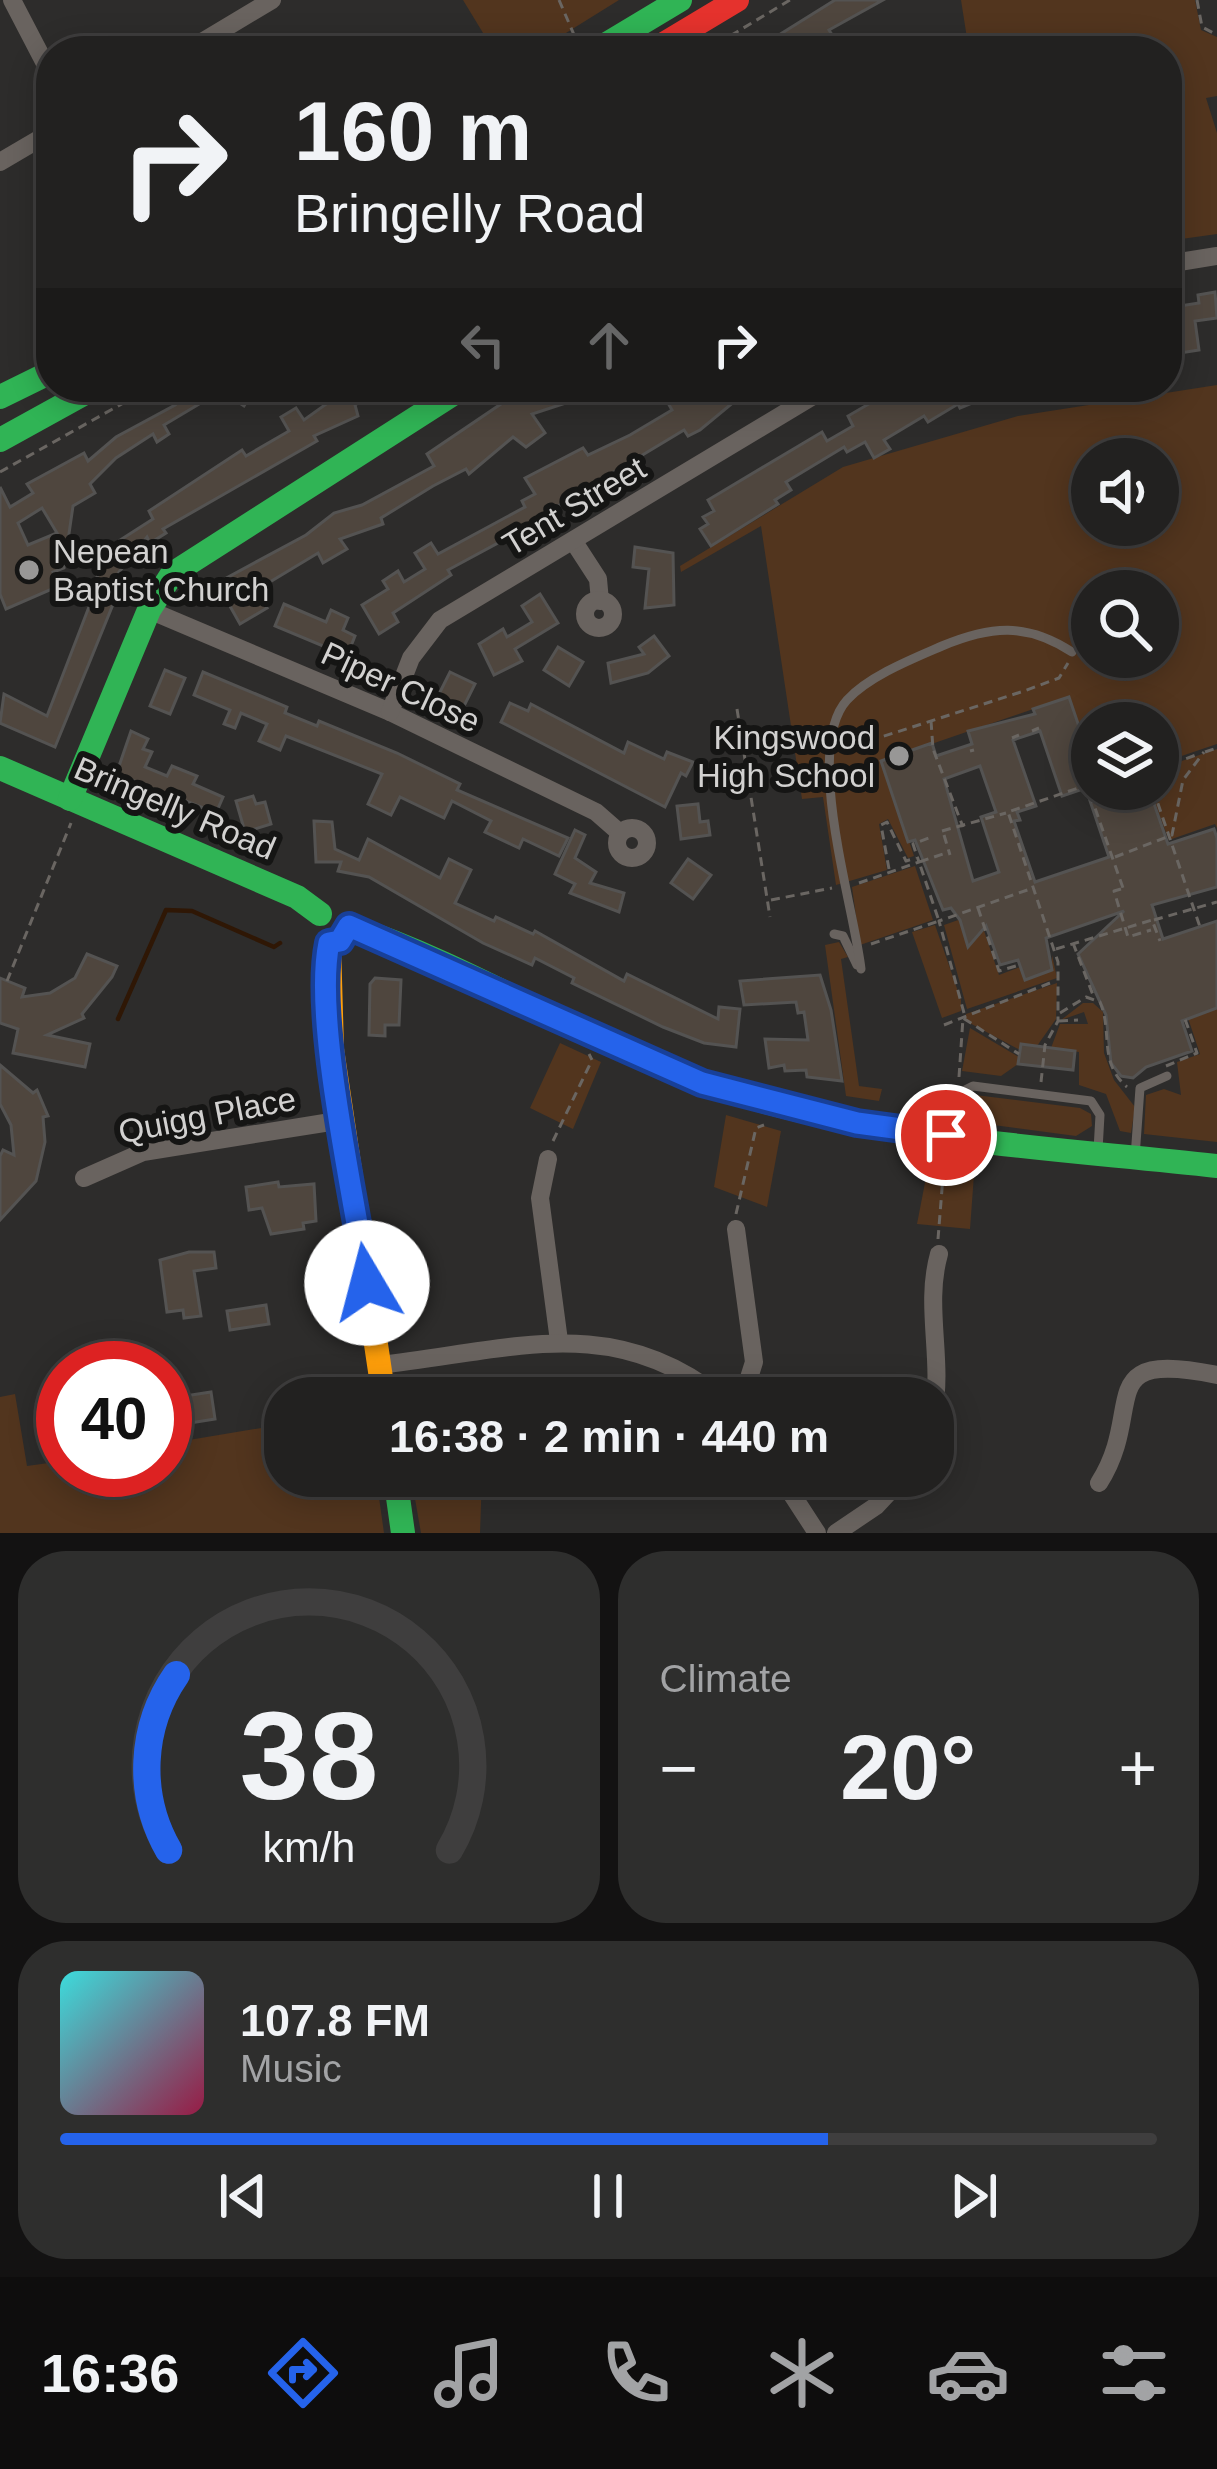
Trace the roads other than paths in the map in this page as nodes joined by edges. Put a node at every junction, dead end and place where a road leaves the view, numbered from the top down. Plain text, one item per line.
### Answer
1 (12, 0) edge
2 (680, 0) edge
3 (737, 0) edge
4 (260, 3) edge
5 (210, 36) edge
6 (620, 36) edge
7 (677, 36) edge
8 (36, 46) edge
9 (36, 141) edge
10 (0, 162) edge
11 (1217, 256) edge
12 (1182, 262) edge
13 (36, 379) edge
14 (0, 397) edge
15 (69, 402) edge
16 (440, 402) edge
17 (803, 402) edge
18 (0, 440) edge
19 (574, 542) junction
20 (600, 601) dead end
21 (149, 610) junction
22 (1071, 652) edge
23 (390, 712) junction
24 (0, 768) edge
25 (71, 810) junction
26 (620, 833) dead end
27 (339, 934) junction
28 (835, 934) dead end
29 (1167, 1076) road end
30 (343, 1120) junction
31 (949, 1145) junction
32 (1098, 1152) junction
33 (1135, 1157) junction
34 (548, 1159) road end
35 (1217, 1166) edge
36 (84, 1178) dead end
37 (736, 1229) road end
38 (939, 1254) road end
39 (559, 1341) junction
40 (379, 1365) junction
41 (1217, 1375) edge
42 (381, 1377) edge
43 (683, 1377) edge
44 (749, 1377) edge
45 (937, 1377) edge
46 (1099, 1483) dead end
47 (398, 1497) edge
48 (794, 1497) edge
49 (885, 1497) edge
50 (403, 1533) edge
51 (818, 1533) edge
52 (836, 1533) edge

1 - 8 street
2 - 6 main road
3 - 7 main road
4 - 5 street
9 - 10 street
11 - 12 street
13 - 14 main road
15 - 18 main road
16 - 21 main road
17 - 19 street, Tent Street
19 - 20 street
19 - 23 street, Tent Street
21 - 23 street, Piper Close
21 - 25 main road
22 - 28 lane
23 - 26 street, Piper Close
24 - 25 main road, Bringelly Road
25 - 27 main road, Bringelly Road
27 - 30 main road
27 - 31 main road
29 - 33 lane
30 - 36 street, Quigg Place
30 - 40 main road
31 - 32 main road
31 - 32 lane
32 - 33 main road
33 - 35 main road
34 - 39 street
37 - 44 street
38 - 45 street
39 - 40 street
39 - 43 street
40 - 42 main road
41 - 46 street
47 - 50 main road
48 - 51 street
49 - 52 street

